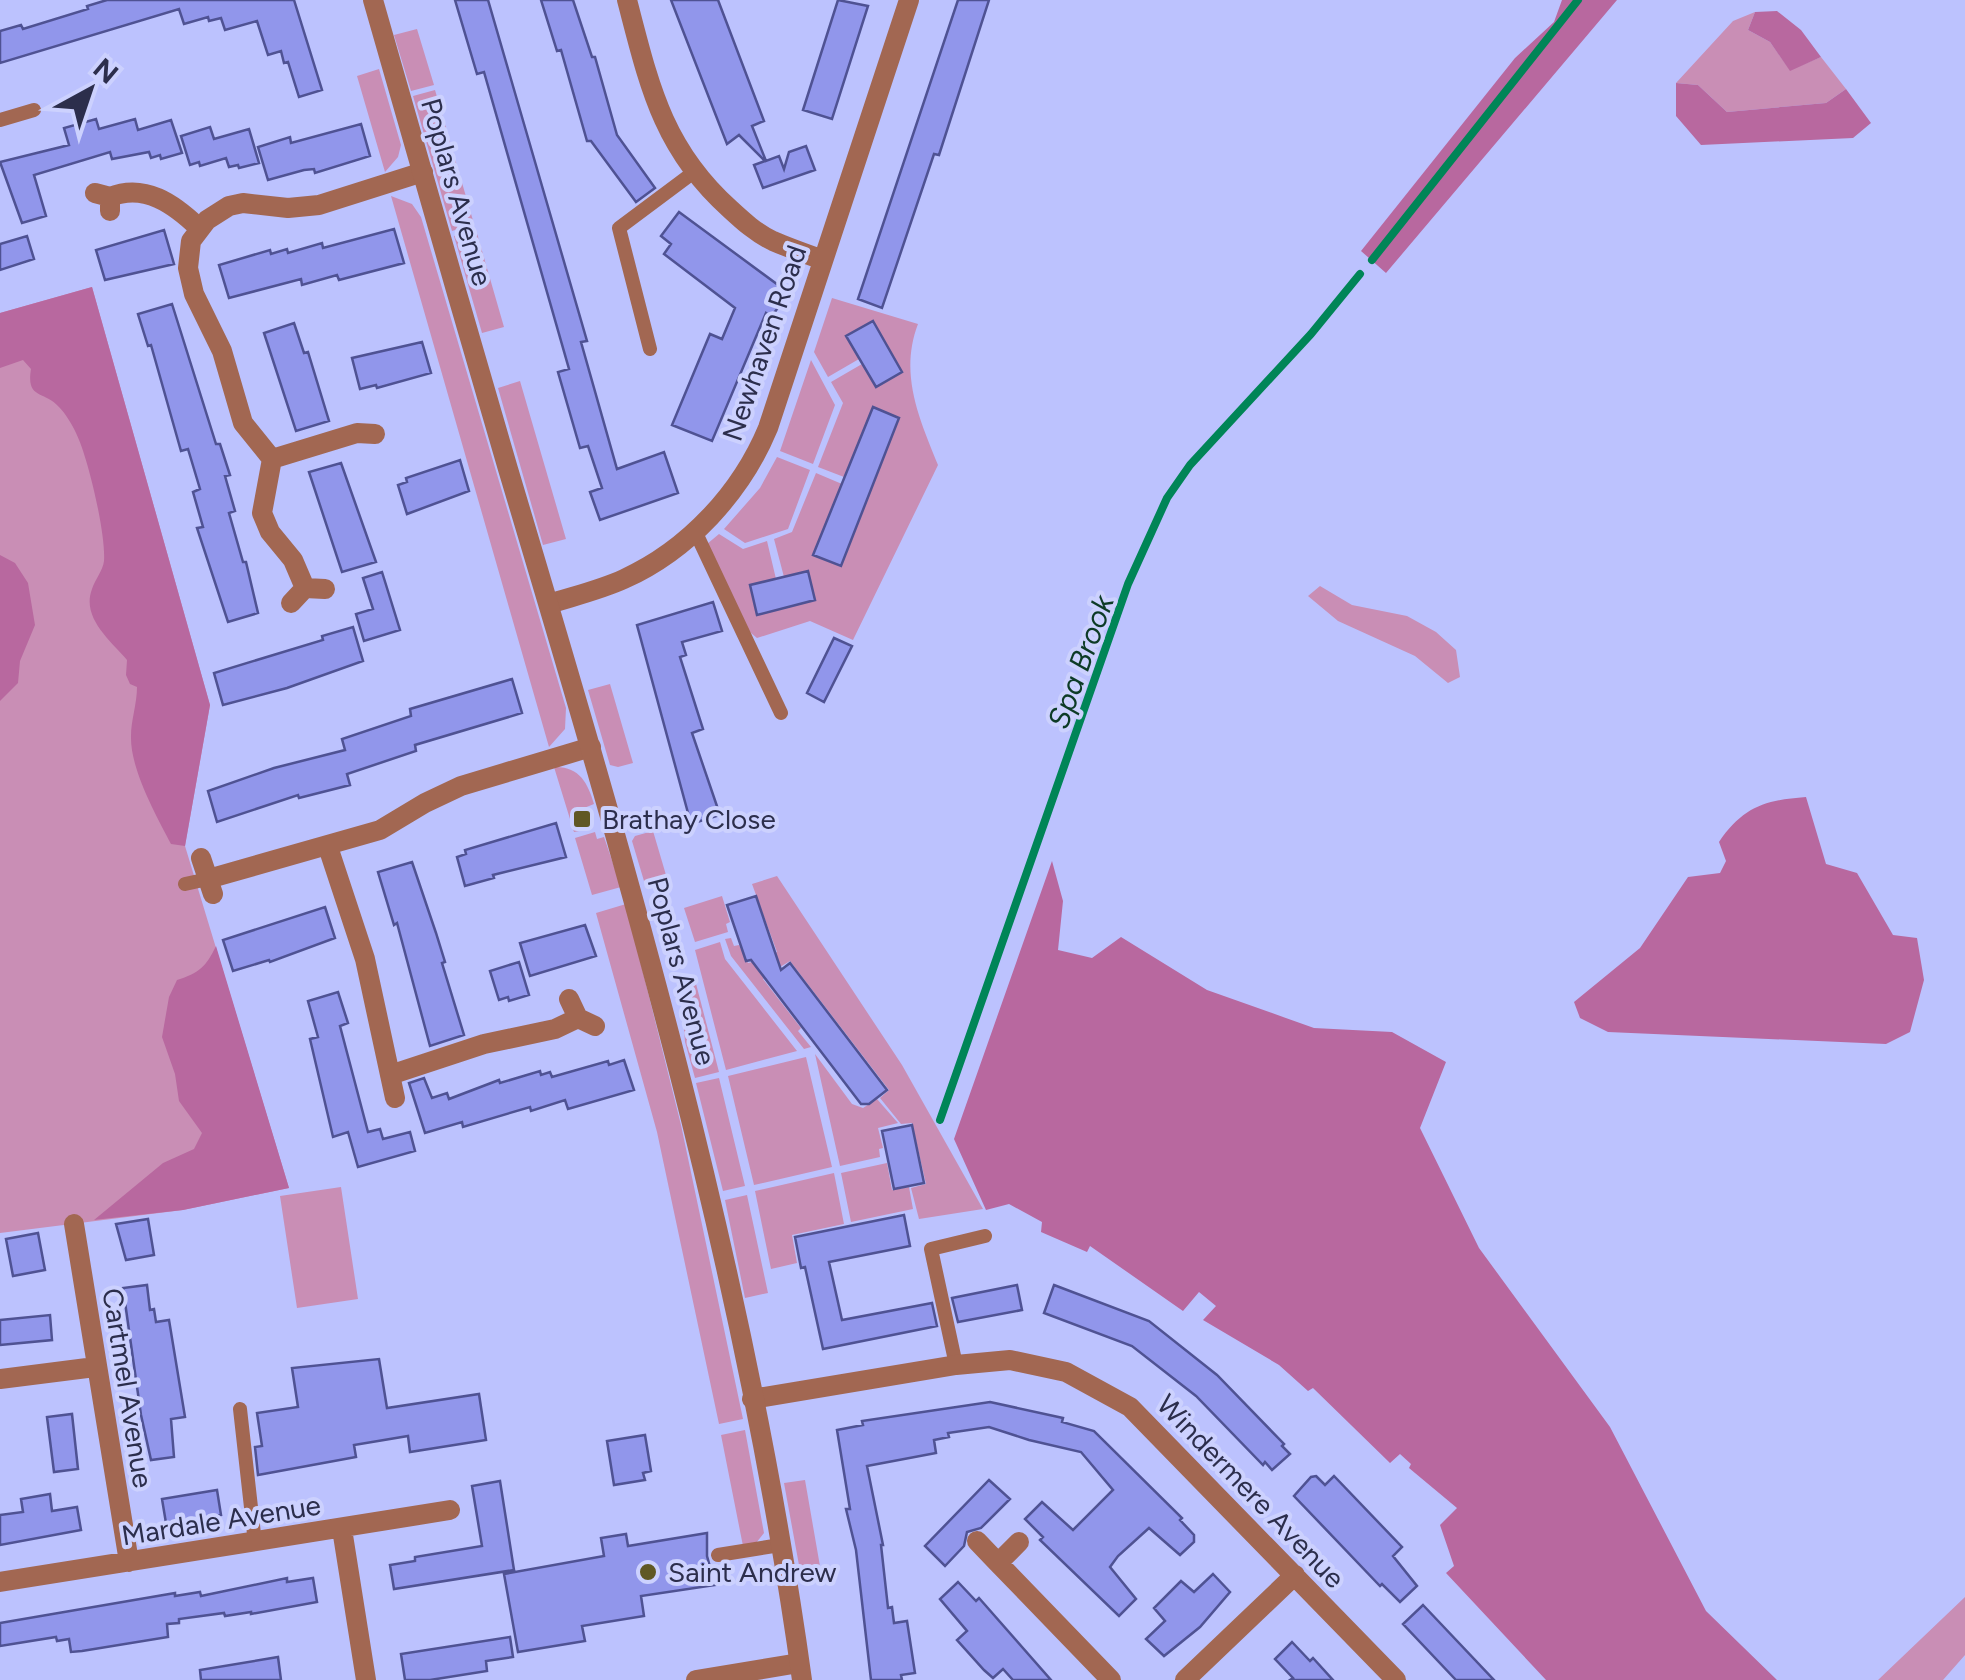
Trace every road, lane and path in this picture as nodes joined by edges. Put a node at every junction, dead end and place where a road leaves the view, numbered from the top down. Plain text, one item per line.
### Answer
1 (372, 0) edge
2 (627, 0) edge
3 (909, 0) edge
4 (34, 110) dead end
5 (0, 120) edge
6 (423, 172) junction
7 (694, 172) junction
8 (105, 200) dead end
9 (199, 228) junction
10 (822, 260) junction
11 (650, 349) dead end
12 (375, 434) dead end
13 (272, 459) junction
14 (695, 531) junction
15 (307, 593) dead end
16 (549, 604) junction
17 (782, 713) dead end
18 (591, 746) junction
19 (328, 847) junction
20 (201, 858) dead end
21 (184, 884) dead end
22 (211, 887) junction
23 (581, 1014) dead end
24 (390, 1074) junction
25 (395, 1098) dead end
26 (74, 1224) dead end
27 (986, 1236) dead end
28 (956, 1364) junction
29 (95, 1367) junction
30 (0, 1379) edge
31 (752, 1399) junction
32 (240, 1409) dead end
33 (450, 1510) dead end
34 (342, 1529) junction
35 (977, 1541) dead end
36 (254, 1542) junction
37 (1019, 1542) dead end
38 (780, 1545) junction
39 (718, 1555) dead end
40 (129, 1562) junction
41 (998, 1563) junction
42 (1295, 1575) junction
43 (0, 1582) edge
44 (800, 1672) edge
45 (366, 1680) edge
46 (696, 1680) edge
47 (1111, 1680) edge
48 (1185, 1680) edge
49 (1396, 1680) edge

1 - 6 street, Poplars Avenue
2 - 7 street
3 - 10 street, Newhaven Road
4 - 5 lane
6 - 9 street
6 - 16 street, Poplars Avenue
7 - 10 street
7 - 11 lane
8 - 9 street
9 - 13 street
10 - 14 street, Newhaven Road
12 - 13 street
13 - 15 street
14 - 16 street, Newhaven Road
14 - 17 lane
16 - 18 street, Poplars Avenue
18 - 19 street
18 - 31 street, Poplars Avenue
19 - 22 street
19 - 24 street
20 - 22 street
21 - 22 lane
23 - 24 street
24 - 25 street
26 - 29 street, Cartmel Avenue
27 - 28 lane
28 - 31 street, Windermere Avenue
28 - 42 street, Windermere Avenue
29 - 30 street
29 - 40 street, Cartmel Avenue
31 - 38 street, Poplars Avenue
32 - 36 lane
33 - 34 street, Mardale Avenue
34 - 36 street, Mardale Avenue
34 - 45 street
35 - 41 street
36 - 40 street, Mardale Avenue
37 - 41 street
38 - 39 lane
38 - 44 street, Poplars Avenue
40 - 43 street, Mardale Avenue
41 - 47 street
42 - 48 street
42 - 49 street, Windermere Avenue
44 - 46 street

